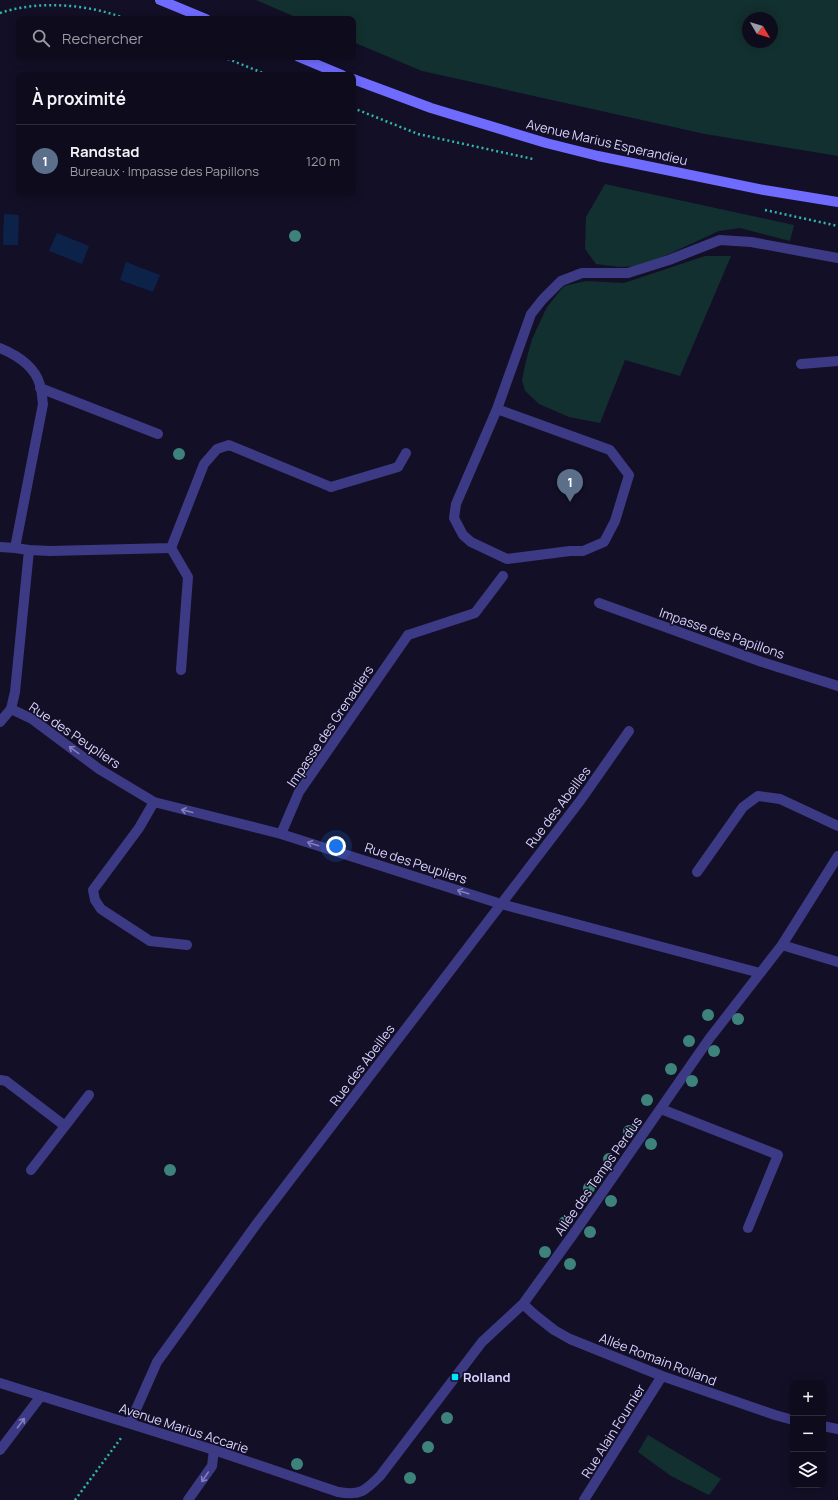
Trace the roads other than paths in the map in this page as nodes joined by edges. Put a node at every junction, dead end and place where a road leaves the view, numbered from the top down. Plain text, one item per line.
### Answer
1 (160, 0) edge
2 (199, 16) edge
3 (306, 60) edge
4 (335, 72) edge
5 (356, 80) edge
6 (838, 202) edge
7 (838, 258) edge
8 (0, 348) edge
9 (838, 361) edge
10 (801, 364) dead end
11 (40, 388) junction
12 (497, 409) junction
13 (158, 434) dead end
14 (406, 453) dead end
15 (0, 547) edge
16 (15, 548) junction
17 (171, 548) junction
18 (29, 550) junction
19 (502, 576) dead end
20 (599, 603) dead end
21 (181, 670) dead end
22 (838, 686) edge
23 (12, 710) junction
24 (0, 722) edge
25 (629, 731) dead end
26 (154, 802) junction
27 (838, 826) edge
28 (281, 834) junction
29 (838, 856) edge
30 (697, 872) dead end
31 (501, 904) junction
32 (187, 945) dead end
33 (782, 945) junction
34 (838, 962) edge
35 (760, 973) junction
36 (0, 1080) edge
37 (89, 1095) dead end
38 (661, 1109) junction
39 (66, 1126) junction
40 (31, 1170) dead end
41 (748, 1228) dead end
42 (523, 1304) junction
43 (662, 1376) junction
44 (0, 1383) edge
45 (41, 1396) junction
46 (790, 1419) edge
47 (130, 1424) junction
48 (826, 1427) edge
49 (838, 1429) edge
50 (0, 1450) edge
51 (214, 1450) junction
52 (363, 1497) edge
53 (188, 1500) edge
54 (584, 1500) edge

1 - 2 main road
3 - 4 main road
5 - 6 main road, Avenue Marius Esperandieu
7 - 12 street
8 - 11 street
9 - 10 street
11 - 13 street
11 - 16 street
12 - 12 street
14 - 17 street
15 - 16 street
16 - 18 street
17 - 18 street
17 - 21 street
18 - 23 street, Rue des Peupliers
19 - 28 street, Impasse des Grenadiers
20 - 22 street, Impasse des Papillons
23 - 24 street
26 -> 23 street, Rue des Peupliers
25 - 31 street, Rue des Abeilles
28 -> 26 street, Rue des Peupliers
26 - 32 street
27 - 30 street
31 -> 28 street, Rue des Peupliers
29 - 33 street, Allée des Temps Perdus
31 - 35 street, Rue des Peupliers
31 - 47 street, Rue des Abeilles
33 - 34 street
33 - 35 street, Allée des Temps Perdus
35 - 38 street, Allée des Temps Perdus
36 - 39 street
37 - 39 street
38 - 41 street
38 - 42 street, Allée des Temps Perdus
39 - 40 street
42 - 43 street, Allée Romain Rolland
42 - 52 street, Allée des Temps Perdus
43 - 46 street, Allée Romain Rolland
43 - 54 street, Rue Alain Fournier
44 - 45 street, Avenue Marius Accarie
45 - 47 street, Avenue Marius Accarie
50 -> 45 street
47 - 51 street, Avenue Marius Accarie
48 - 49 street
51 - 52 street, Avenue Marius Accarie
51 -> 53 street

